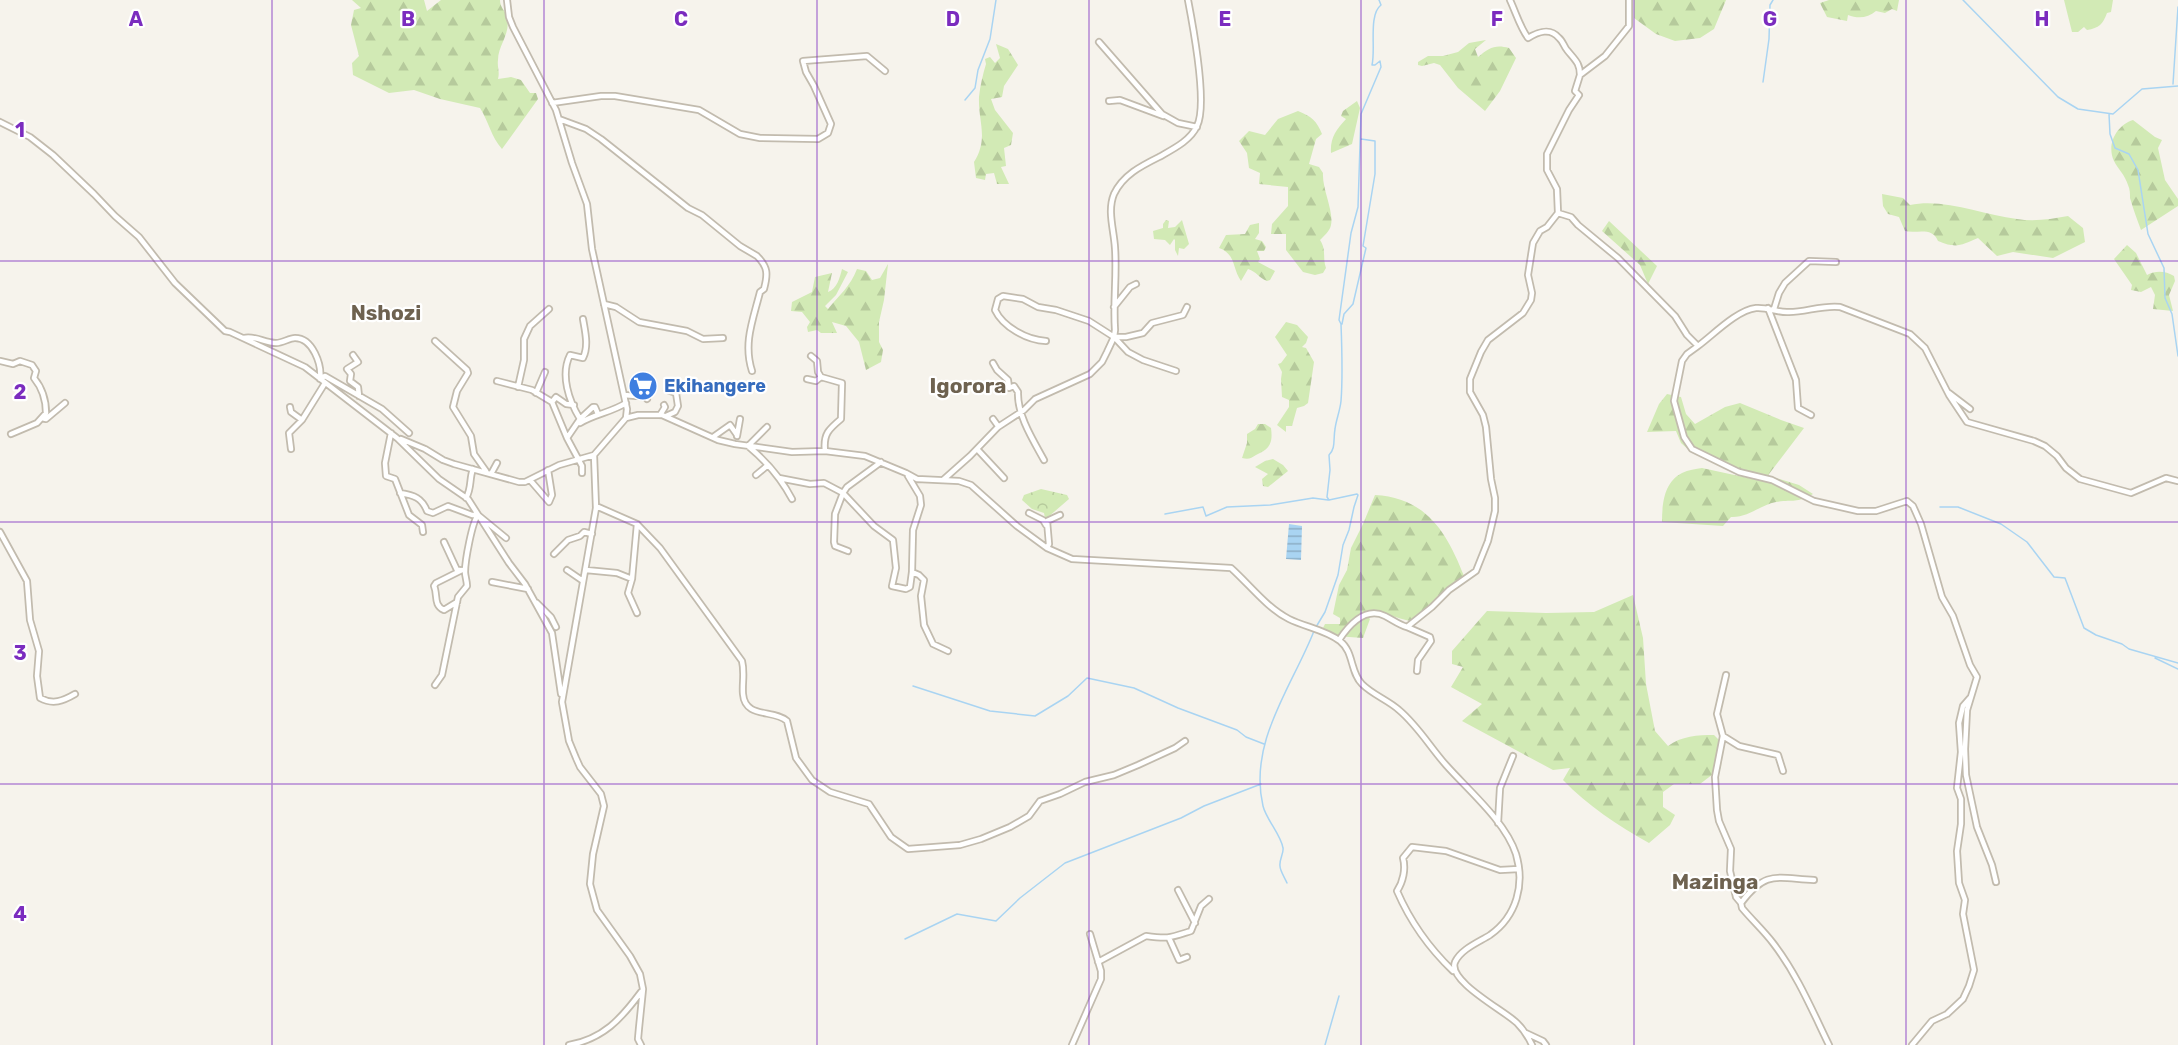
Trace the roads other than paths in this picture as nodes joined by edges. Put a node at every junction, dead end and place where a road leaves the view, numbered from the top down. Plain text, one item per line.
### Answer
1 (507, 0) edge
2 (1188, 0) edge
3 (1510, 0) edge
4 (1629, 0) edge
5 (1099, 42) dead end
6 (885, 70) dead end
7 (1580, 75) junction
8 (1109, 101) dead end
9 (552, 103) junction
10 (1166, 117) junction
11 (559, 119) junction
12 (0, 122) edge
13 (1197, 127) junction
14 (1558, 213) junction
15 (1836, 262) dead end
16 (1136, 284) dead end
17 (604, 304) junction
18 (1114, 307) junction
19 (1187, 307) dead end
20 (549, 309) dead end
21 (1771, 309) junction
22 (583, 319) dead end
23 (1114, 337) junction
24 (243, 338) junction
25 (723, 339) dead end
26 (435, 341) dead end
27 (1046, 341) dead end
28 (1698, 346) junction
29 (353, 355) dead end
30 (811, 357) dead end
31 (0, 361) edge
32 (993, 363) dead end
33 (752, 371) dead end
34 (1176, 371) dead end
35 (545, 372) dead end
36 (821, 377) junction
37 (320, 379) junction
38 (807, 379) dead end
39 (497, 381) dead end
40 (325, 383) junction
41 (518, 387) junction
42 (667, 390) dead end
43 (1947, 391) junction
44 (536, 393) junction
45 (624, 394) junction
46 (359, 396) junction
47 (647, 399) dead end
48 (552, 402) junction
49 (65, 403) dead end
50 (626, 403) junction
51 (574, 405) junction
52 (664, 405) dead end
53 (290, 407) dead end
54 (627, 409) junction
55 (1970, 409) dead end
56 (1022, 411) junction
57 (598, 414) junction
58 (634, 415) junction
59 (663, 415) junction
60 (1811, 415) dead end
61 (42, 418) junction
62 (626, 418) junction
63 (740, 419) dead end
64 (993, 419) dead end
65 (302, 420) junction
66 (579, 421) junction
67 (999, 426) junction
68 (767, 427) dead end
69 (391, 433) junction
70 (11, 434) dead end
71 (409, 434) dead end
72 (737, 435) junction
73 (713, 437) junction
74 (397, 438) junction
75 (567, 438) junction
76 (735, 444) junction
77 (748, 446) junction
78 (291, 449) dead end
79 (977, 449) junction
80 (825, 451) junction
81 (594, 455) junction
82 (579, 459) junction
83 (549, 460) dead end
84 (1044, 460) dead end
85 (881, 462) junction
86 (497, 463) dead end
87 (768, 465) junction
88 (473, 468) junction
89 (536, 468) dead end
90 (550, 469) junction
91 (501, 470) dead end
92 (582, 472) dead end
93 (490, 473) junction
94 (906, 473) junction
95 (541, 474) junction
96 (756, 475) dead end
97 (498, 476) junction
98 (1004, 477) dead end
99 (779, 478) junction
100 (530, 480) junction
101 (943, 480) junction
102 (2178, 481) edge
103 (400, 493) junction
104 (843, 493) junction
105 (466, 498) junction
106 (792, 499) dead end
107 (596, 506) junction
108 (1029, 513) dead end
109 (478, 515) junction
110 (1060, 515) dead end
111 (637, 524) junction
112 (1046, 525) junction
113 (0, 532) edge
114 (423, 532) dead end
115 (592, 534) junction
116 (506, 538) dead end
117 (444, 542) dead end
118 (469, 548) junction
119 (1047, 548) junction
120 (478, 549) dead end
121 (848, 551) dead end
122 (554, 554) dead end
123 (464, 570) junction
124 (567, 570) dead end
125 (586, 570) junction
126 (912, 572) junction
127 (467, 579) junction
128 (632, 579) junction
129 (474, 580) dead end
130 (584, 581) junction
131 (492, 582) dead end
132 (528, 589) junction
133 (534, 600) junction
134 (457, 602) junction
135 (637, 613) dead end
136 (556, 627) dead end
137 (1407, 627) junction
138 (1339, 640) junction
139 (948, 651) dead end
140 (1417, 671) dead end
141 (1726, 675) dead end
142 (435, 685) dead end
143 (75, 694) dead end
144 (1973, 694) junction
145 (562, 702) junction
146 (1723, 736) junction
147 (1185, 741) dead end
148 (1513, 756) dead end
149 (1783, 771) dead end
150 (1498, 823) junction
151 (1519, 869) junction
152 (1814, 880) dead end
153 (1996, 882) dead end
154 (1178, 890) dead end
155 (1209, 899) dead end
156 (1741, 903) junction
157 (1196, 923) junction
158 (1090, 934) dead end
159 (1169, 938) junction
160 (1187, 957) dead end
161 (1098, 962) junction
162 (1454, 972) junction
163 (643, 989) junction
164 (1526, 1033) junction
165 (569, 1045) edge
166 (641, 1045) edge
167 (1072, 1045) edge
168 (1532, 1045) edge
169 (1546, 1045) edge
170 (1829, 1045) edge
171 (1912, 1045) edge

1 - 9 street
2 - 13 street
3 - 7 street
4 - 7 street
5 - 10 street
6 - 9 street
7 - 14 street
8 - 10 street
9 - 11 street
10 - 13 street
11 - 17 street
11 - 33 street
12 - 24 street
13 - 18 street
14 - 28 street
14 - 137 street
15 - 21 street
16 - 18 street
17 - 25 street
17 - 45 street
18 - 23 street
19 - 23 street
20 - 41 street
21 - 28 street
21 - 43 street
21 - 60 street
22 - 51 street
23 - 27 street
23 - 34 street
23 - 56 street
24 - 37 street
24 - 37 street
26 - 93 street
28 - 144 street
29 - 46 street
30 - 36 street
31 - 61 street
32 - 56 street
35 - 44 street
36 - 38 street
36 - 80 street
37 - 40 street
37 - 46 street
39 - 41 street
40 - 65 street
40 - 69 street
41 - 44 street
42 - 59 street
43 - 55 street
43 - 102 street
44 - 48 street
45 - 47 street
45 - 50 street
46 - 71 street
48 - 51 street
48 - 75 street
49 - 61 street
50 - 54 street
50 - 57 street
51 - 66 street
52 - 59 street
53 - 65 street
54 - 58 street
54 - 62 street
56 - 67 street
56 - 84 street
57 - 66 street
57 - 66 street
58 - 59 street
58 - 62 street
59 - 73 street
61 - 70 street
62 - 81 street
63 - 72 street
64 - 67 street
65 - 78 street
66 - 75 street
67 - 79 street
68 - 77 street
69 - 74 street
69 - 103 street
72 - 73 street
72 - 76 street
73 - 76 street
74 - 88 street
74 - 105 street
75 - 82 street
76 - 77 street
77 - 80 street
77 - 87 street
79 - 98 street
79 - 101 street
80 - 85 street
81 - 82 street
81 - 107 street
82 - 90 street
82 - 92 street
83 - 90 street
85 - 94 street
85 - 104 street
86 - 93 street
87 - 96 street
87 - 99 street
88 - 93 street
88 - 105 street
89 - 95 street
90 - 95 street
90 - 100 street
91 - 97 street
93 - 97 street
94 - 101 street
94 - 126 street
95 - 100 street
97 - 100 street
99 - 104 street
99 - 106 street
101 - 119 street
103 - 109 street
103 - 114 street
104 - 121 street
104 - 126 street
105 - 109 street
107 - 111 street
107 - 115 street
108 - 112 street
109 - 116 street
109 - 118 street
109 - 132 street
110 - 112 street
111 - 128 street
111 - 147 street
112 - 119 street
113 - 143 street
115 - 122 street
115 - 125 street
117 - 123 street
118 - 120 street
118 - 123 street
119 - 138 street
123 - 127 street
123 - 134 street
124 - 130 street
125 - 128 street
125 - 130 street
126 - 139 street
127 - 129 street
127 - 134 street
128 - 135 street
130 - 145 street
131 - 132 street
132 - 133 street
133 - 136 street
133 - 145 street
134 - 142 street
137 - 138 street
137 - 140 street
138 - 150 street
141 - 146 street
144 - 153 street
144 - 171 street
145 - 163 street
146 - 149 street
146 - 156 street
148 - 150 street
150 - 151 street
151 - 162 street
151 - 162 street
152 - 156 street
154 - 157 street
155 - 157 street
156 - 170 street
157 - 159 street
158 - 161 street
159 - 160 street
159 - 161 street
161 - 167 street
162 - 164 street
163 - 165 street
163 - 166 street
164 - 168 street
164 - 169 street

